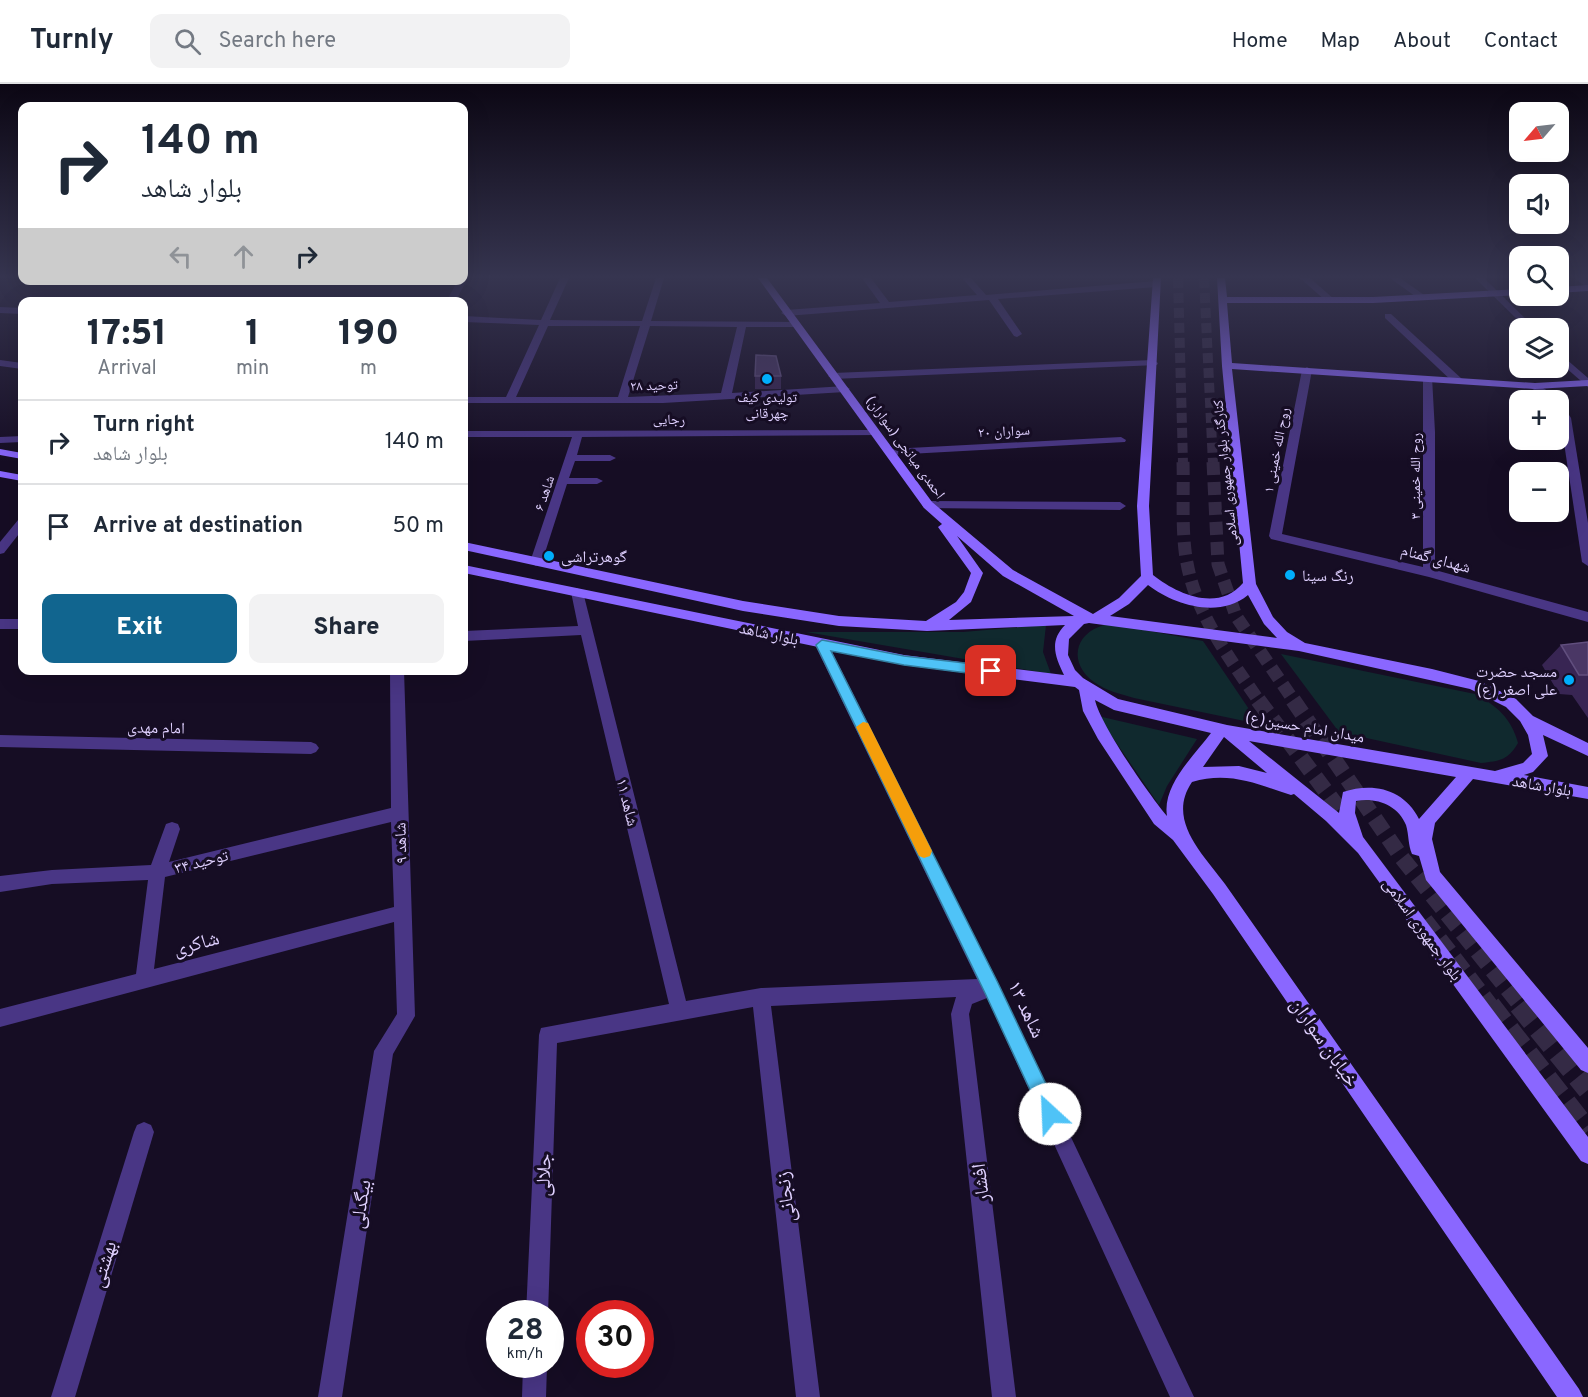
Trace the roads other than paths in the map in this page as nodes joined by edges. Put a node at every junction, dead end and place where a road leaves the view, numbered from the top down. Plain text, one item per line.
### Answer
1 (537, 339) edge
2 (641, 339) edge
3 (739, 339) edge
4 (807, 339) edge
5 (1154, 339) edge
6 (1225, 339) edge
7 (1413, 339) edge
8 (0, 363) edge
9 (1153, 363) junction
10 (18, 365) edge
11 (1569, 365) edge
12 (1227, 366) junction
13 (1307, 370) junction
14 (833, 376) junction
15 (1428, 379) junction
16 (1458, 381) junction
17 (1588, 383) edge
18 (1535, 386) junction
19 (845, 388) junction
20 (1541, 390) edge
21 (726, 396) junction
22 (468, 400) edge
23 (509, 401) junction
24 (622, 401) junction
25 (875, 433) junction
26 (468, 434) edge
27 (578, 434) junction
28 (1569, 438) edge
29 (18, 439) edge
30 (0, 440) edge
31 (1121, 440) dead end
32 (0, 452) edge
33 (890, 452) junction
34 (18, 455) edge
35 (572, 458) junction
36 (610, 458) dead end
37 (0, 474) edge
38 (18, 477) edge
39 (564, 481) junction
40 (597, 481) dead end
41 (928, 505) junction
42 (1120, 506) dead end
43 (18, 528) edge
44 (1275, 536) joint
45 (468, 547) edge
46 (0, 550) edge
47 (536, 562) junction
48 (1588, 562) edge
49 (468, 570) edge
50 (1429, 573) junction
51 (1147, 577) junction
52 (1250, 584) junction
53 (577, 592) junction
54 (1588, 616) edge
55 (1088, 619) junction
56 (0, 624) edge
57 (18, 624) edge
58 (927, 626) junction
59 (586, 630) junction
60 (468, 636) edge
61 (822, 645) junction
62 (1300, 646) junction
63 (397, 675) edge
64 (1082, 685) junction
65 (1529, 721) junction
66 (1224, 731) junction
67 (0, 741) edge
68 (310, 748) dead end
69 (1588, 750) edge
70 (1469, 773) junction
71 (1495, 777) junction
72 (1185, 778) junction
73 (1586, 793) edge
74 (1308, 798) junction
75 (399, 813) junction
76 (172, 830) dead end
77 (1179, 835) junction
78 (1364, 848) junction
79 (157, 872) junction
80 (1432, 875) junction
81 (0, 884) edge
82 (402, 912) junction
83 (144, 980) junction
84 (991, 987) junction
85 (761, 998) junction
86 (680, 1013) junction
87 (406, 1016) joint
88 (0, 1018) edge
89 (1588, 1064) edge
90 (144, 1132) dead end
91 (1588, 1154) edge
92 (538, 1300) edge
93 (535, 1378) edge
94 (63, 1397) edge
95 (330, 1397) edge
96 (534, 1397) edge
97 (808, 1397) edge
98 (1004, 1397) edge
99 (1182, 1397) edge
100 (1571, 1397) edge

1 - 23 street
2 - 24 street
3 - 21 street
4 - 14 main road, احمدی میانجی (سواران)
5 - 9 main road
6 - 12 main road, کنارگذر بلوار جمهوری اسلامی
7 - 16 street
8 - 10 street
9 - 14 street
9 - 51 main road
11 - 17 street
12 - 13 main road
12 - 52 main road, کنارگذر بلوار جمهوری اسلامی
13 - 15 main road
13 - 44 street, روح الله خمینی ۱
14 - 19 main road, احمدی میانجی (سواران)
15 - 16 main road
15 - 50 street, روح الله خمینی ۳
16 - 18 main road
17 - 18 main road
18 - 20 street
19 - 21 street, توحید ۲۸
19 - 25 main road, احمدی میانجی (سواران)
21 - 24 street, توحید ۲۸
22 - 23 street, توحید ۲۸
23 - 24 street, توحید ۲۸
25 - 27 street, رجایی
25 - 33 main road, احمدی میانجی (سواران)
26 - 27 street, رجایی
27 - 35 street, شاهد ۶
28 - 48 street
29 - 30 street
31 - 33 street, سواران ۲۰
32 - 34 main road
33 - 41 main road, احمدی میانجی (سواران)
35 - 36 street
35 - 39 street, شاهد ۶
37 - 38 main road
39 - 40 street
39 - 47 street, شاهد ۶
41 - 42 street
41 - 55 main road, احمدی میانجی (سواران)
41 - 58 main road
43 - 46 street
44 - 50 street, شهدای گمنام
45 - 47 main road, بلوار شاهد
47 - 58 main road, بلوار شاهد
49 - 53 main road, بلوار شاهد
50 - 54 street, شهدای گمنام
51 - 52 main road
51 - 55 main road
52 - 62 main road, کنارگذر بلوار جمهوری اسلامی
53 - 59 street, شاهد ۱۱
53 - 61 main road, بلوار شاهد
55 - 58 main road, بلوار شاهد
55 - 62 main road, میدان امام حسین(ع)
55 - 64 main road, میدان امام حسین(ع)
56 - 57 street
59 - 60 street
59 - 86 street, شاهد ۱۱
61 - 64 main road, بلوار شاهد
61 - 84 street, شاهد ۱۳
62 - 65 main road, میدان امام حسین(ع)
63 - 75 street, شاهد ۹
64 - 66 main road, میدان امام حسین(ع)
64 - 77 main road, خیابان سواران
65 - 69 main road
65 - 71 main road, میدان امام حسین(ع)
66 - 70 main road, میدان امام حسین(ع)
66 - 72 main road
66 - 74 main road, بلوار جمهوری اسلامی
67 - 68 street, امام مهدی
70 - 71 main road, میدان امام حسین(ع)
70 - 80 main road
71 - 73 main road, بلوار شاهد
72 - 74 main road
72 - 77 main road
74 - 78 main road, بلوار جمهوری اسلامی
75 - 79 street, توحید ۳۴
75 - 82 street, شاهد ۹
76 - 79 street
77 - 100 main road, خیابان سواران
78 - 80 main road
78 - 91 main road, بلوار جمهوری اسلامی
79 - 81 street, توحید ۳۴
79 - 83 street
80 - 89 main road
82 - 83 street, شاکری
82 - 87 street, شاهد ۹
83 - 88 street, شاکری
84 - 85 street
84 - 98 street, افشار
84 - 99 street, شاهد ۱۳
85 - 86 street
85 - 97 street, زنجانی
86 - 92 street, جلالی
87 - 95 street, بیگدلی
90 - 94 street, بهشتی
93 - 96 street

